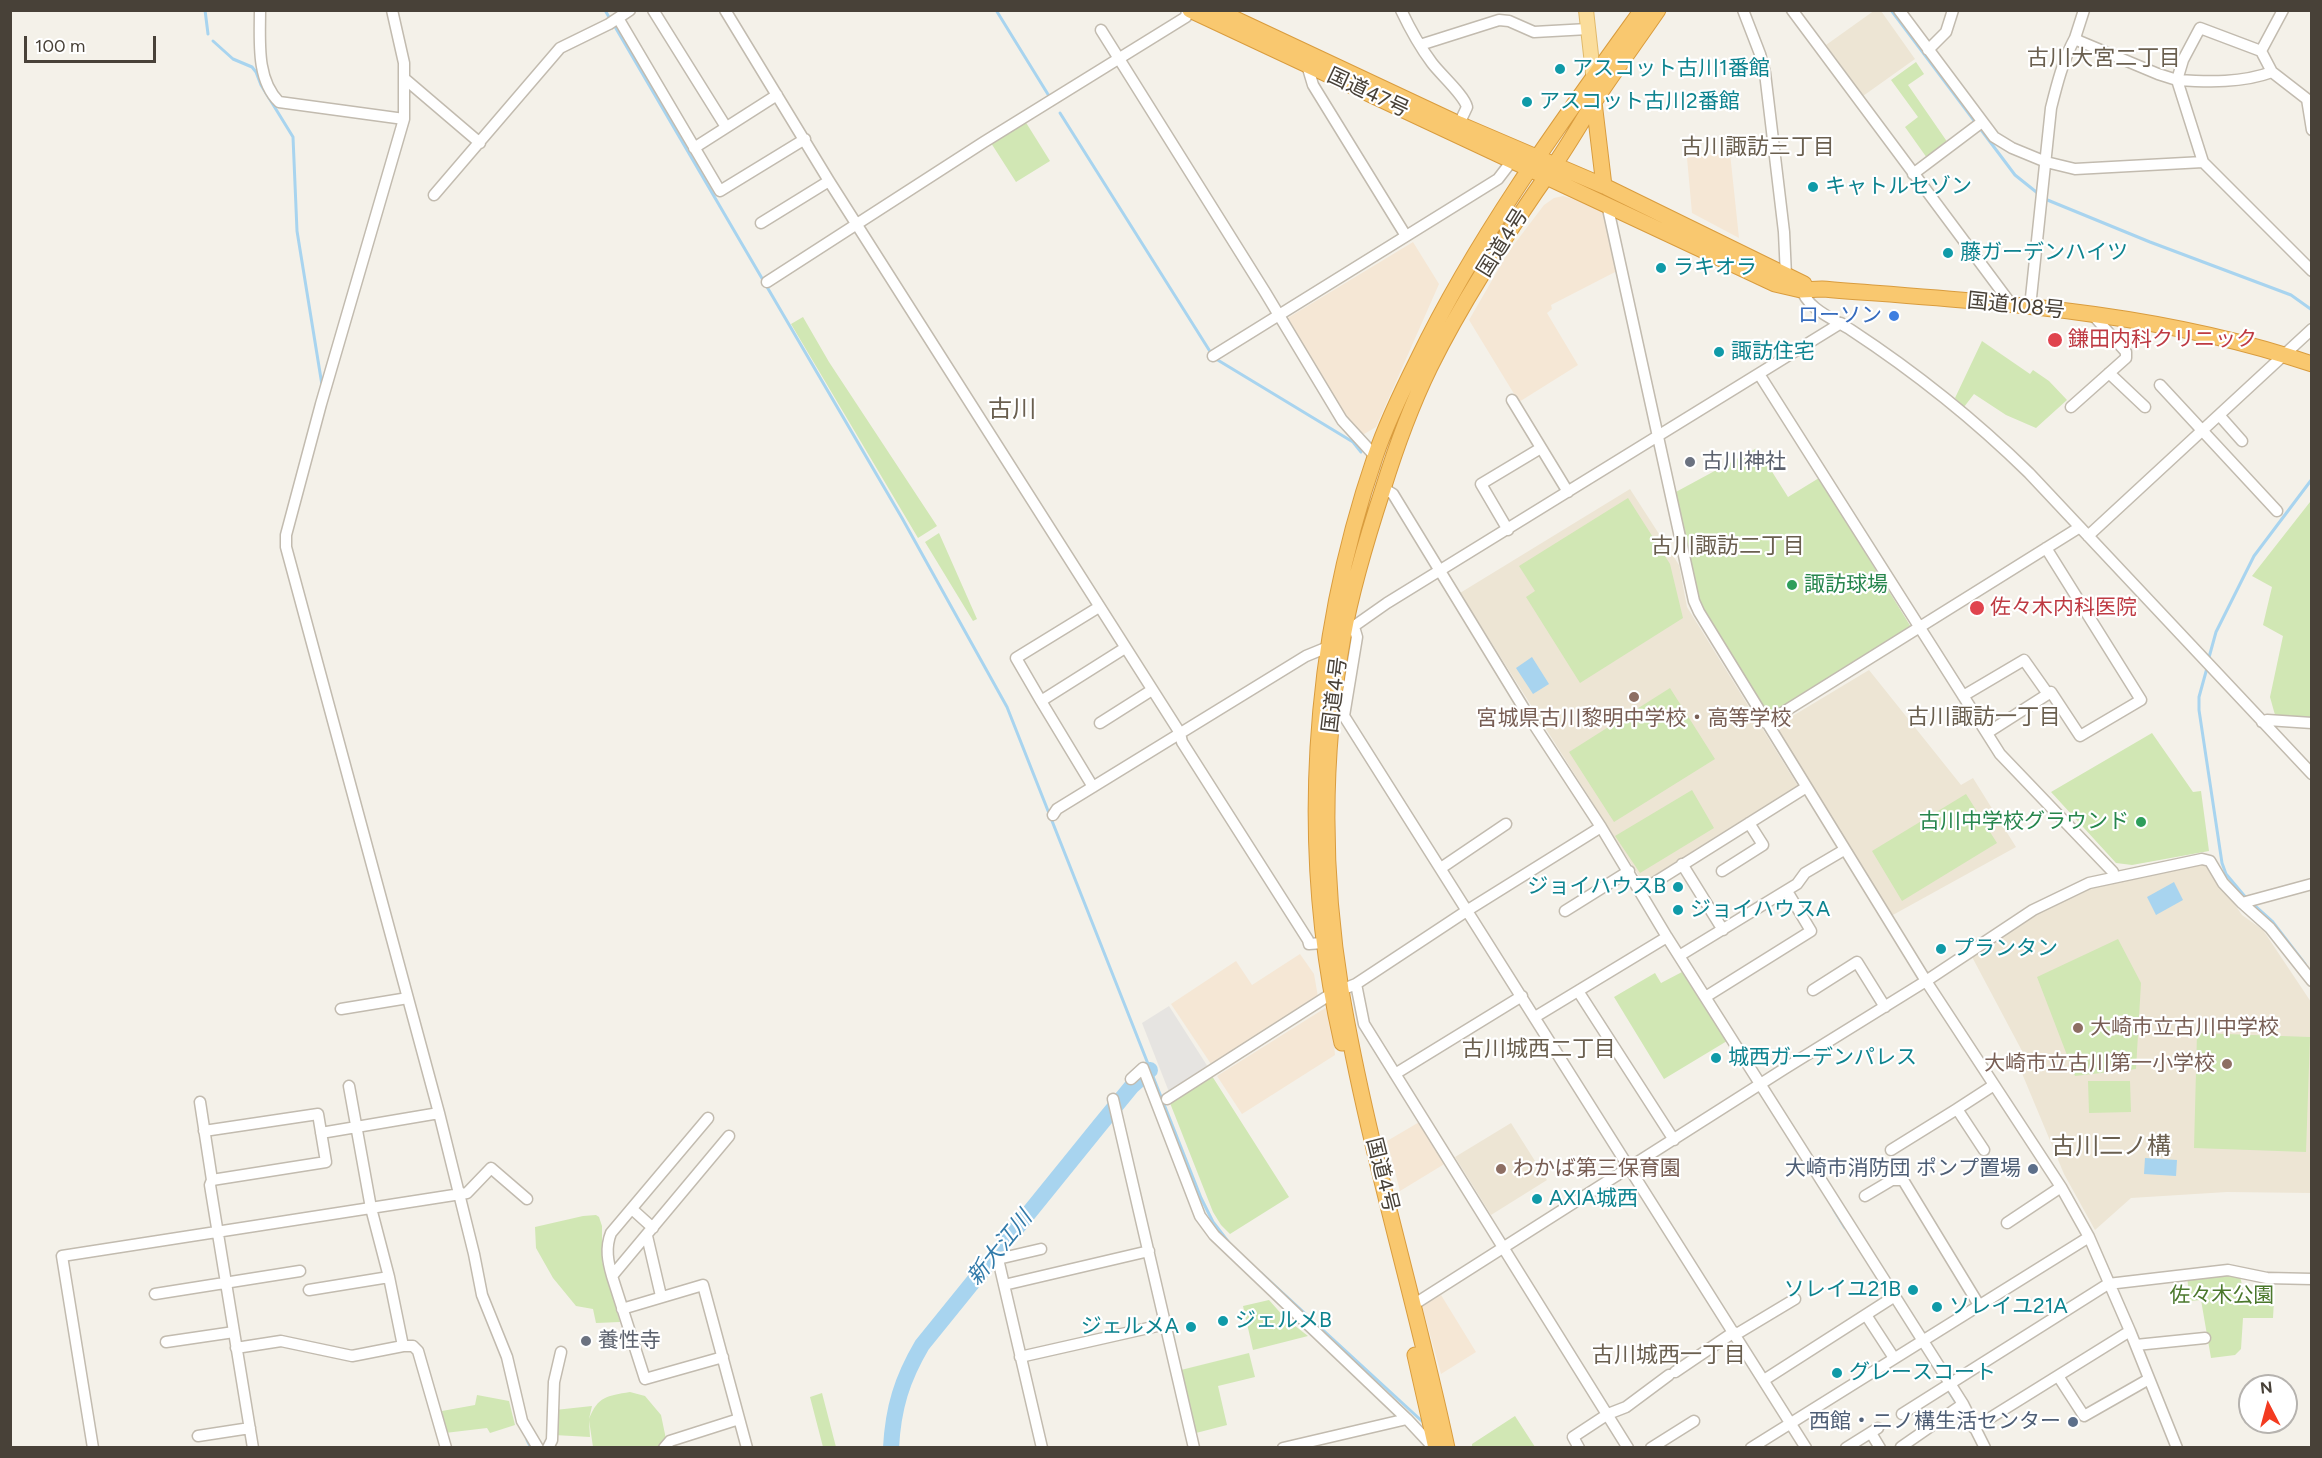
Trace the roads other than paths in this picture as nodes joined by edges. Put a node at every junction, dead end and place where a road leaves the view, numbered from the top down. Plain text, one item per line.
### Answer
1 (260, 10) edge
2 (393, 10) edge
3 (653, 10) edge
4 (725, 10) edge
5 (1188, 10) edge
6 (1401, 10) edge
7 (1586, 10) edge
8 (1642, 10) edge
9 (1658, 10) edge
10 (1743, 10) edge
11 (1792, 10) edge
12 (1953, 10) edge
13 (2084, 10) edge
14 (2283, 10) edge
15 (629, 11) edge
16 (1217, 11) edge
17 (1902, 12) edge
18 (614, 21) junction
19 (1588, 29) junction
20 (1101, 30) dead end
21 (2075, 38) junction
22 (1420, 45) junction
23 (1928, 50) junction
24 (2261, 51) junction
25 (1120, 58) junction
26 (1307, 65) junction
27 (2272, 72) junction
28 (1594, 78) junction
29 (405, 79) junction
30 (2177, 80) junction
31 (777, 95) junction
32 (2309, 101) edge
33 (1594, 102) junction
34 (405, 119) junction
35 (1459, 124) junction
36 (1979, 124) junction
37 (726, 127) junction
38 (2312, 130) edge
39 (805, 139) junction
40 (480, 143) junction
41 (694, 148) junction
42 (1511, 162) junction
43 (2046, 162) junction
44 (2203, 162) junction
45 (1532, 164) junction
46 (1550, 170) junction
47 (1913, 174) junction
48 (829, 181) junction
49 (1604, 186) junction
50 (434, 195) dead end
51 (1607, 204) junction
52 (761, 223) dead end
53 (858, 225) junction
54 (1406, 236) junction
55 (2312, 271) edge
56 (767, 282) dead end
57 (1794, 287) junction
58 (1822, 289) junction
59 (2011, 304) junction
60 (2030, 307) junction
61 (1819, 310) junction
62 (2092, 314) junction
63 (1279, 316) junction
64 (1841, 323) junction
65 (2312, 329) edge
66 (2283, 354) junction
67 (1213, 356) dead end
68 (2312, 364) edge
69 (2109, 373) junction
70 (1759, 374) junction
71 (2160, 385) dead end
72 (1512, 400) dead end
73 (2071, 407) dead end
74 (2145, 407) dead end
75 (2218, 415) junction
76 (2202, 430) junction
77 (1658, 436) junction
78 (2242, 441) dead end
79 (1541, 448) junction
80 (1375, 456) junction
81 (1383, 488) junction
82 (1568, 492) junction
83 (2277, 511) dead end
84 (2080, 527) junction
85 (1508, 530) junction
86 (2088, 536) junction
87 (2046, 548) junction
88 (1439, 571) junction
89 (1098, 607) junction
90 (1919, 627) junction
91 (1348, 631) junction
92 (1328, 646) junction
93 (1125, 648) junction
94 (1152, 690) junction
95 (2048, 694) junction
96 (1963, 696) junction
97 (1041, 701) junction
98 (2262, 722) junction
99 (1100, 723) dead end
100 (1766, 723) junction
101 (2312, 723) edge
102 (1180, 733) junction
103 (1987, 733) junction
104 (2312, 774) edge
105 (1093, 787) junction
106 (1805, 788) junction
107 (1053, 815) dead end
108 (1749, 823) junction
109 (1506, 824) dead end
110 (1601, 827) junction
111 (1844, 850) junction
112 (1682, 864) junction
113 (1441, 868) junction
114 (1722, 871) dead end
115 (1629, 872) junction
116 (2113, 872) dead end
117 (2312, 884) edge
118 (1641, 891) junction
119 (1787, 891) junction
120 (2248, 902) junction
121 (1468, 910) junction
122 (1565, 910) dead end
123 (1723, 930) junction
124 (1667, 937) junction
125 (1323, 943) junction
126 (1679, 956) junction
127 (1926, 981) junction
128 (2312, 981) edge
129 (1356, 984) junction
130 (1813, 990) dead end
131 (1578, 991) junction
132 (1336, 992) junction
133 (1522, 996) junction
134 (1707, 996) junction
135 (408, 998) junction
136 (1885, 1007) junction
137 (341, 1009) dead end
138 (1535, 1017) junction
139 (1137, 1073) dead end
140 (1395, 1074) junction
141 (1761, 1083) junction
142 (1994, 1085) junction
143 (349, 1086) dead end
144 (1167, 1099) dead end
145 (200, 1102) dead end
146 (1114, 1103) dead end
147 (1958, 1108) junction
148 (439, 1113) junction
149 (708, 1118) dead end
150 (356, 1127) junction
151 (204, 1131) junction
152 (321, 1133) junction
153 (729, 1136) dead end
154 (1674, 1140) junction
155 (1891, 1150) dead end
156 (1984, 1150) dead end
157 (1630, 1168) junction
158 (212, 1180) junction
159 (2061, 1187) junction
160 (459, 1194) junction
161 (1865, 1196) dead end
162 (527, 1199) dead end
163 (371, 1208) junction
164 (632, 1209) junction
165 (2007, 1223) dead end
166 (218, 1232) junction
167 (650, 1232) junction
168 (2089, 1237) junction
169 (1504, 1246) junction
170 (1041, 1249) dead end
171 (1149, 1251) junction
172 (300, 1271) dead end
173 (612, 1276) junction
174 (389, 1277) junction
175 (2312, 1279) edge
176 (226, 1281) junction
177 (2108, 1284) junction
178 (1004, 1285) junction
179 (309, 1290) dead end
180 (155, 1294) dead end
181 (661, 1296) junction
182 (1895, 1296) junction
183 (1795, 1299) dead end
184 (1413, 1305) junction
185 (1979, 1305) junction
186 (622, 1309) junction
187 (1866, 1315) junction
188 (1166, 1324) junction
189 (2130, 1331) junction
190 (234, 1332) junction
191 (1734, 1334) junction
192 (2205, 1338) dead end
193 (1923, 1340) junction
194 (166, 1342) dead end
195 (403, 1346) junction
196 (2136, 1346) junction
197 (236, 1348) junction
198 (561, 1352) dead end
199 (1020, 1357) junction
200 (723, 1358) junction
201 (1894, 1358) junction
202 (2058, 1377) junction
203 (2149, 1378) junction
204 (1764, 1380) junction
205 (1950, 1383) junction
206 (1963, 1404) junction
207 (1608, 1414) junction
208 (1902, 1414) dead end
209 (739, 1419) junction
210 (1407, 1419) junction
211 (1694, 1421) dead end
212 (1790, 1422) junction
213 (250, 1428) junction
214 (1974, 1428) junction
215 (198, 1436) dead end
216 (1917, 1443) edge
217 (1439, 1444) edge
218 (1901, 1447) edge
219 (1985, 1447) edge
220 (93, 1448) edge
221 (253, 1448) edge
222 (446, 1448) edge
223 (538, 1448) edge
224 (548, 1448) edge
225 (664, 1448) edge
226 (747, 1448) edge
227 (1042, 1448) edge
228 (1194, 1448) edge
229 (1282, 1448) edge
230 (1579, 1448) edge
231 (1628, 1448) edge
232 (1651, 1448) edge
233 (1751, 1448) edge
234 (1806, 1448) edge
235 (1846, 1448) edge
236 (1880, 1448) edge
237 (2177, 1448) edge

1 - 34 street
2 - 29 street
3 - 37 street
4 - 31 street
5 - 25 street
5 - 26 highway, 国道47号
6 - 22 street
7 - 19 main road
8 - 28 highway, 国道4号
9 - 33 highway, 国道4号
10 - 57 street
11 - 47 street
12 - 23 street
13 - 21 street
14 - 24 street
15 - 18 street
16 - 35 highway, 国道47号
17 - 23 street
18 - 40 street
18 - 41 street
19 - 22 street
19 - 28 main road
20 - 25 street
21 - 30 street
21 - 43 street
22 - 35 street
23 - 36 street
24 - 27 street
24 - 30 street
25 - 53 street
25 - 63 street
26 - 42 highway, 国道47号
26 - 54 street
27 - 30 street
27 - 32 street
28 - 33 main road
28 - 45 highway, 国道4号
29 - 34 street
29 - 40 street
30 - 44 street
31 - 37 street
31 - 39 street
32 - 38 street
33 - 46 highway, 国道4号
33 - 49 highway
34 - 135 street
35 - 45 highway, 国道47号
36 - 43 street
36 - 47 street
37 - 41 street
39 - 41 street
39 - 48 street
40 - 50 street
42 - 45 highway, 国道47号
42 - 54 street
43 - 44 street
43 - 60 street
44 - 55 street
45 - 46 highway, 国道47号
45 - 80 highway, 国道4号
46 - 49 highway, 国道108号
46 - 51 highway, 国道108号
46 - 81 highway, 国道4号
47 - 59 street
48 - 52 street
48 - 53 street
49 - 57 highway, 国道108号
51 - 57 highway, 国道108号
51 - 77 street
53 - 56 street
53 - 89 street
54 - 63 street
57 - 58 highway, 国道108号
57 - 61 street
58 - 59 highway, 国道108号
58 - 61 street
59 - 60 highway, 国道108号
60 - 62 highway, 国道108号
61 - 64 street
62 - 66 highway, 国道108号
62 - 69 street
63 - 67 street
63 - 80 street
64 - 70 street
64 - 84 street
65 - 66 street
66 - 68 highway, 国道108号
66 - 75 street
69 - 73 street
69 - 74 street
70 - 77 street
70 - 90 street
71 - 76 street
72 - 79 street
75 - 76 street
75 - 78 street
76 - 83 street
76 - 86 street
77 - 82 street
77 - 100 street
79 - 82 street
79 - 85 street
80 - 92 highway, 国道4号
81 - 88 street
81 - 91 highway, 国道4号
82 - 85 street
84 - 86 street
84 - 87 street
85 - 88 street
86 - 98 street
87 - 90 street
87 - 95 street
88 - 91 street
88 - 110 street
89 - 93 street
89 - 97 street
90 - 96 street
90 - 100 street
91 - 113 street
91 - 132 highway, 国道4号
92 - 102 street
92 - 125 highway, 国道4号
93 - 94 street
93 - 97 street
94 - 99 street
94 - 102 street
95 - 96 street
95 - 103 street
96 - 103 street
97 - 105 street
98 - 101 street
98 - 104 street
100 - 106 street
102 - 105 street
102 - 125 street
103 - 116 street
105 - 107 street
106 - 108 street
106 - 111 street
108 - 112 street
108 - 114 street
109 - 113 street
110 - 115 street
110 - 121 street
111 - 119 street
111 - 127 street
112 - 118 street
112 - 123 street
113 - 121 street
115 - 118 street
115 - 122 street
117 - 120 street
118 - 124 street
119 - 123 street
119 - 134 street
120 - 127 street
120 - 128 street
121 - 129 street
121 - 133 street
123 - 126 street
124 - 126 street
124 - 131 street
125 - 132 highway, 国道4号
126 - 134 street
127 - 136 street
127 - 142 street
129 - 132 street
129 - 140 street
130 - 136 street
131 - 138 street
131 - 154 street
132 - 144 street
132 - 184 highway, 国道4号
132 - 217 highway, 国道4号
133 - 138 street
133 - 140 street
134 - 141 street
135 - 137 street
135 - 148 street
136 - 141 street
138 - 157 street
139 - 210 street
140 - 169 street
141 - 154 street
141 - 182 street
142 - 147 street
142 - 159 street
143 - 150 street
145 - 151 street
146 - 171 street
147 - 155 street
147 - 156 street
148 - 150 street
148 - 160 street
149 - 164 street
150 - 152 street
150 - 163 street
151 - 152 street
151 - 158 street
152 - 158 street
153 - 167 street
154 - 157 street
157 - 169 street
157 - 191 street
158 - 166 street
159 - 165 street
159 - 168 street
160 - 162 street
160 - 163 street
160 - 223 street
161 - 185 street
163 - 166 street
163 - 174 street
164 - 167 street
164 - 173 street
166 - 176 street
166 - 220 street
167 - 173 street
167 - 181 street
168 - 177 street
168 - 185 street
169 - 184 street
169 - 207 street
170 - 178 street
171 - 178 street
171 - 188 street
172 - 176 street
173 - 186 street
174 - 179 street
174 - 195 street
175 - 177 street
176 - 180 street
176 - 190 street
177 - 189 street
177 - 205 street
178 - 199 street
181 - 186 street
181 - 200 street
182 - 187 street
182 - 193 street
183 - 191 street
184 - 217 highway, 国道4号
185 - 193 street
186 - 200 street
187 - 201 street
187 - 204 street
188 - 199 street
188 - 228 street
189 - 196 street
189 - 202 street
190 - 194 street
190 - 197 street
191 - 204 street
191 - 207 street
192 - 196 street
193 - 201 street
193 - 205 street
195 - 197 street
195 - 222 street
196 - 203 street
197 - 213 street
198 - 224 street
199 - 227 street
200 - 209 street
201 - 212 street
202 - 203 street
202 - 214 street
203 - 237 street
204 - 212 street
205 - 206 street
205 - 208 street
206 - 214 street
206 - 216 street
207 - 230 street
207 - 231 street
209 - 225 street
209 - 226 street
210 - 217 street
210 - 229 street
211 - 232 street
212 - 233 street
212 - 234 street
213 - 215 street
213 - 221 street
214 - 219 street
216 - 218 street
235 - 236 street

